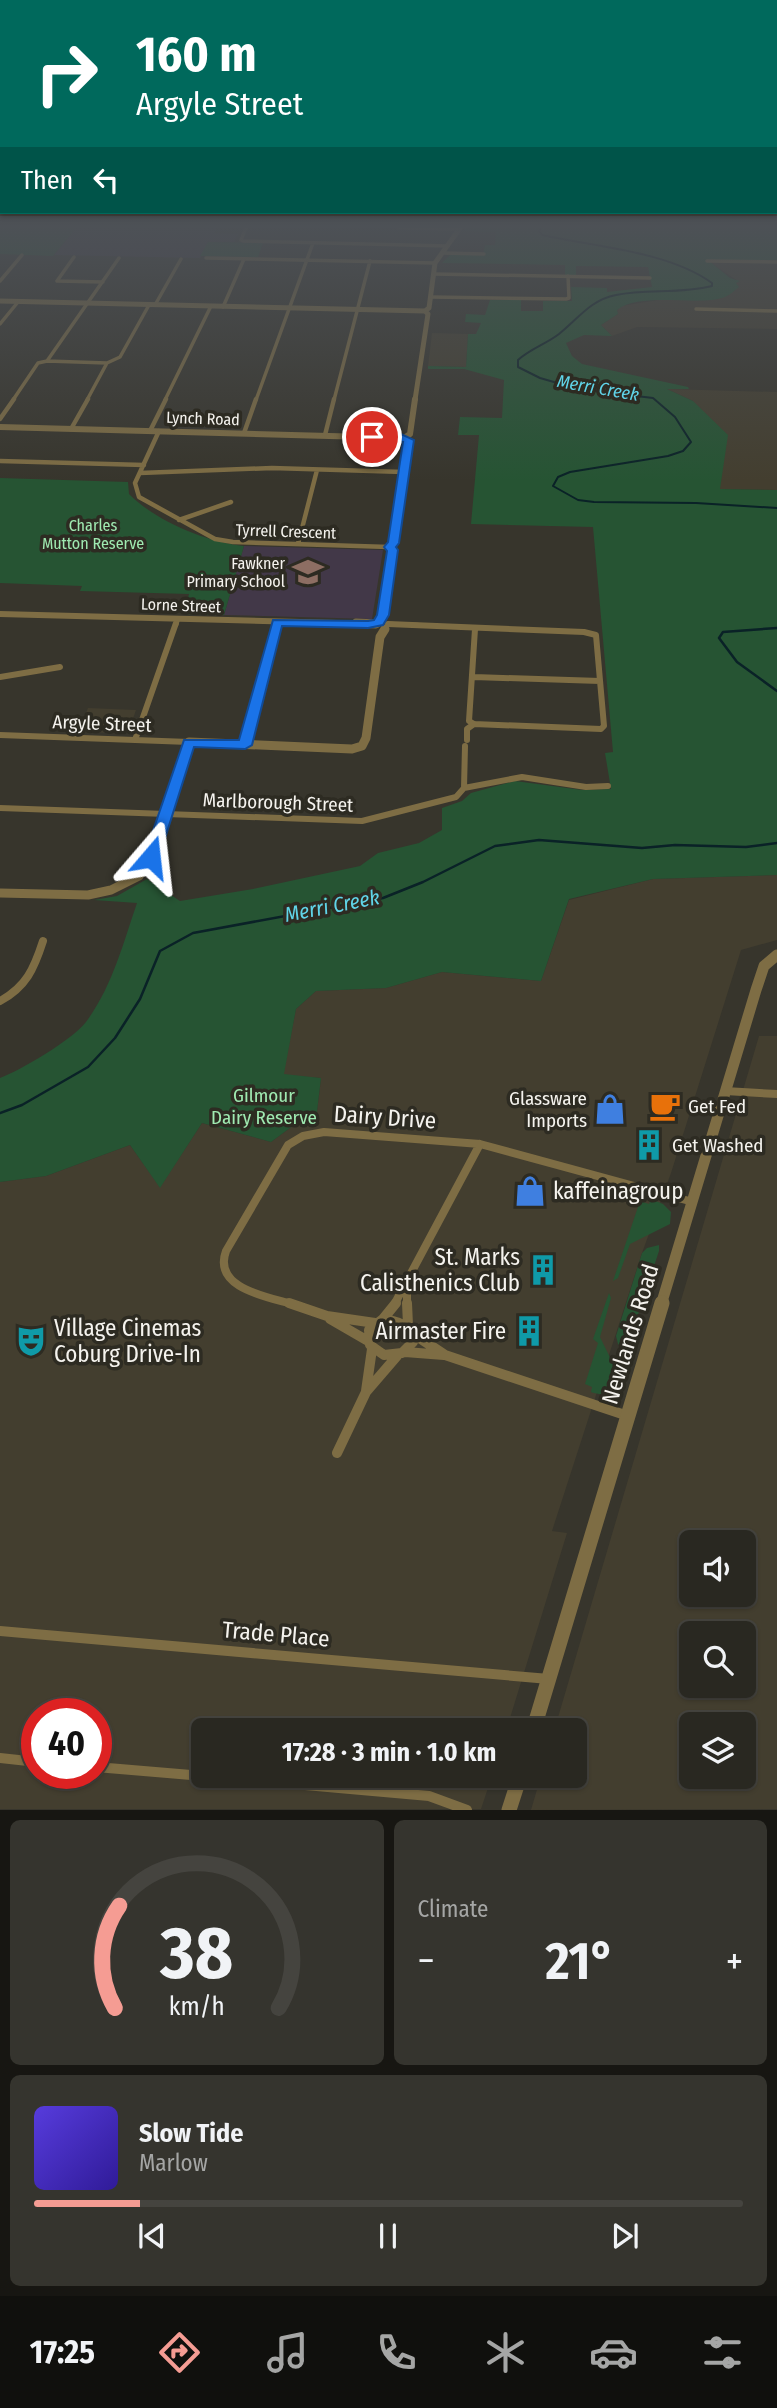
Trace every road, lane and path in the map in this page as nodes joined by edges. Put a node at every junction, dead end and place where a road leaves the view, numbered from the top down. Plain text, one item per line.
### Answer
1 (81, 312) edge
2 (147, 312) edge
3 (208, 312) edge
4 (288, 312) edge
5 (357, 312) edge
6 (426, 312) edge
7 (47, 361) junction
8 (107, 363) junction
9 (0, 419) edge
10 (0, 427) edge
11 (71, 429) junction
12 (150, 431) junction
13 (159, 431) junction
14 (244, 433) junction
15 (325, 435) junction
16 (404, 438) junction
17 (0, 461) edge
18 (144, 464) junction
19 (317, 470) junction
20 (140, 472) junction
21 (404, 472) junction
22 (231, 502) dead end
23 (179, 520) junction
24 (298, 544) junction
25 (389, 547) junction
26 (0, 614) edge
27 (178, 619) junction
28 (277, 622) junction
29 (382, 626) junction
30 (475, 629) junction
31 (60, 667) dead end
32 (0, 677) edge
33 (474, 677) junction
34 (600, 681) junction
35 (474, 724) junction
36 (0, 735) edge
37 (135, 740) junction
38 (188, 743) junction
39 (245, 745) junction
40 (608, 786) dead end
41 (464, 788) junction
42 (0, 808) edge
43 (164, 815) junction
44 (0, 894) edge
45 (43, 941) dead end
46 (777, 955) edge
47 (0, 1001) edge
48 (725, 1091) junction
49 (777, 1094) edge
50 (480, 1144) junction
51 (693, 1202) junction
52 (407, 1286) junction
53 (327, 1317) junction
54 (379, 1321) junction
55 (410, 1329) junction
56 (370, 1345) junction
57 (401, 1354) junction
58 (445, 1355) junction
59 (366, 1392) junction
60 (629, 1416) junction
61 (337, 1453) dead end
62 (0, 1630) edge
63 (549, 1679) junction
64 (537, 1718) edge
65 (0, 1758) edge
66 (21, 1760) edge
67 (112, 1768) edge
68 (191, 1775) edge
69 (339, 1788) edge
70 (516, 1788) edge
71 (458, 1808) edge
72 (509, 1810) edge

1 - 7 street
2 - 8 street
3 - 12 street
4 - 14 street
5 - 15 street
6 - 16 street
7 - 8 street
7 - 9 street
8 - 11 street
10 - 11 street, Lynch Road
11 - 12 street, Lynch Road
12 - 13 street, Lynch Road
13 - 14 street, Lynch Road
13 - 18 street
14 - 15 street, Lynch Road
15 - 16 street, Lynch Road
16 - 21 street
17 - 18 street
18 - 20 street
19 - 20 street
19 - 21 street
19 - 24 street
20 - 23 street, Tyrrell Crescent
21 - 25 street
22 - 23 street
23 - 24 street, Tyrrell Crescent
24 - 25 street, Tyrrell Crescent
25 - 29 street
26 - 27 street, Lorne Street
27 - 28 street, Lorne Street
27 - 37 street
28 - 29 street, Lorne Street
28 - 39 street
29 - 30 street, Lorne Street
29 - 39 street, Argyle Street
30 - 33 street
30 - 34 street, Lorne Street
31 - 32 street
33 - 34 street
33 - 35 street
34 - 35 street
35 - 41 street
36 - 37 street, Argyle Street
37 - 38 street, Argyle Street
38 - 39 street, Argyle Street
38 - 43 street
40 - 41 street, Marlborough Street
41 - 43 street, Marlborough Street
42 - 43 street, Marlborough Street
43 - 44 street
45 - 47 street
46 - 48 street, Newlands Road
48 - 49 street
48 - 51 street, Newlands Road
50 - 51 street, Dairy Drive
50 - 52 street
50 - 53 street, Dairy Drive
51 - 60 street, Newlands Road
52 - 54 street
52 - 55 street
53 - 54 street, Dairy Drive
53 - 56 street, Dairy Drive
54 - 55 street
54 - 56 street
55 - 57 street
55 - 58 street
56 - 57 street
56 - 59 street
57 - 58 street
57 - 59 street
58 - 60 street
59 - 61 street
60 - 63 street, Newlands Road
62 - 63 street, Trade Place
63 - 64 street, Newlands Road
65 - 66 street
67 - 68 street
69 - 71 street
70 - 72 street

